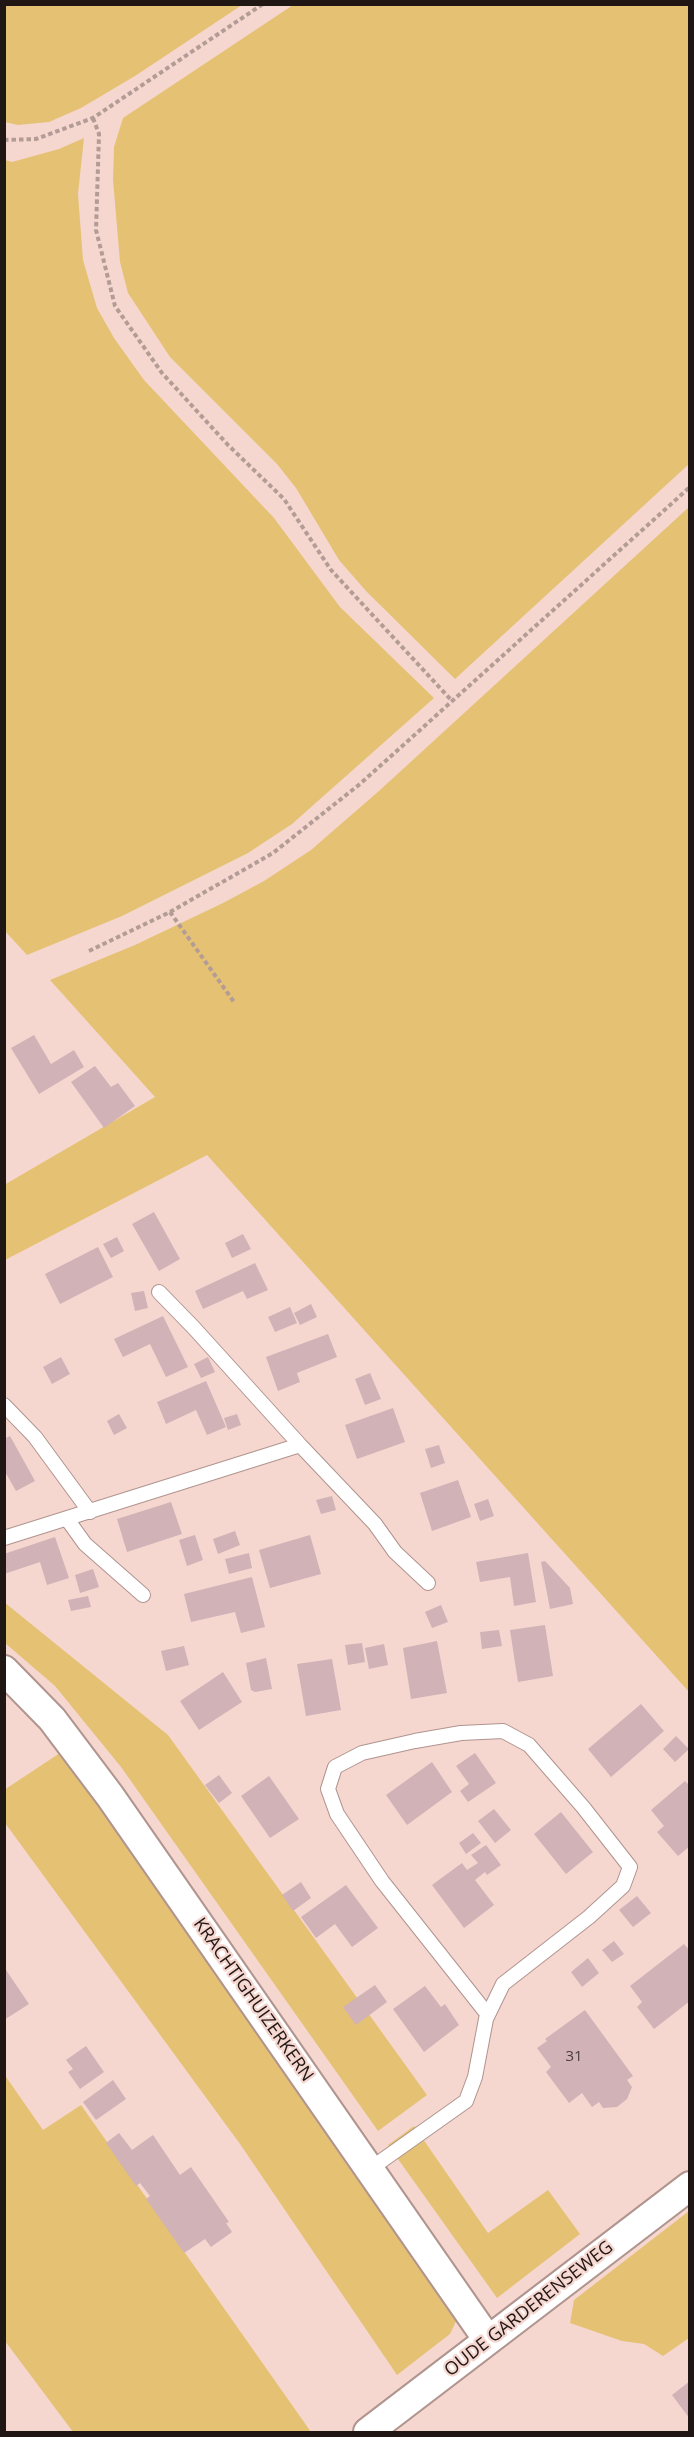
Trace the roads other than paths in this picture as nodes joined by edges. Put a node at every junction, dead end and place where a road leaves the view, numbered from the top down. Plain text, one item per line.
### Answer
1 (159, 1292) dead end
2 (4, 1405) edge
3 (300, 1445) junction
4 (90, 1512) junction
5 (67, 1519) junction
6 (4, 1538) edge
7 (428, 1583) dead end
8 (143, 1596) dead end
9 (4, 1670) edge
10 (488, 2015) junction
11 (370, 2169) junction
12 (690, 2186) edge
13 (488, 2340) junction
14 (368, 2433) edge

1 - 3 lane
2 - 4 lane
3 - 4 lane
3 - 7 lane
4 - 5 lane
5 - 6 lane
5 - 8 lane
9 - 11 street, KRACHTIGHUIZERKERN
10 - 10 lane
10 - 11 lane
11 - 13 street, KRACHTIGHUIZERKERN
12 - 13 street, OUDE GARDERENSEWEG
13 - 14 street, OUDE GARDERENSEWEG

